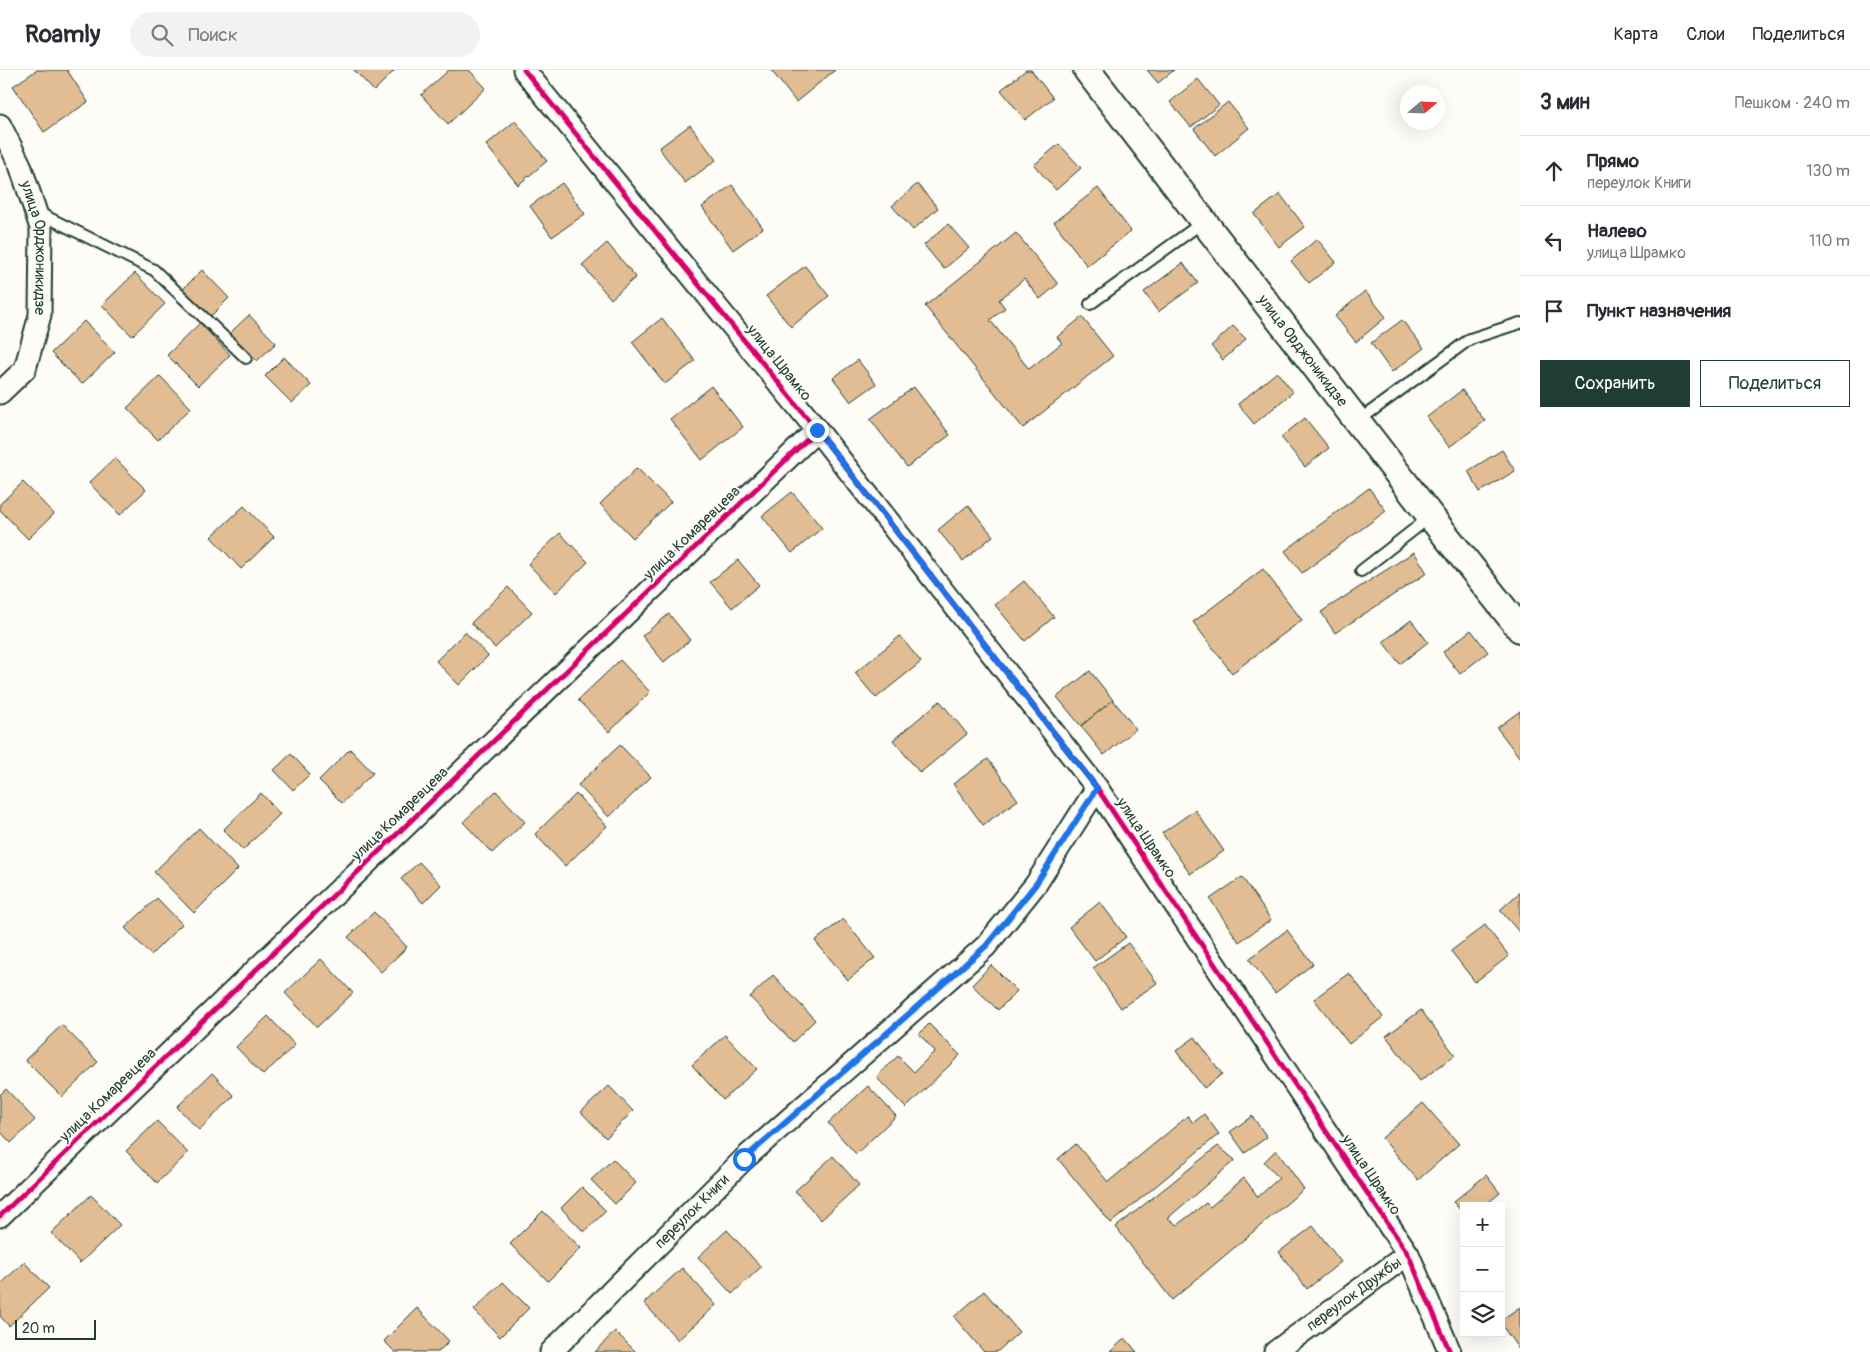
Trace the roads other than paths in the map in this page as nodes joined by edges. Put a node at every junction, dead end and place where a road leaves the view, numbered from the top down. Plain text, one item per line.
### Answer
1 (524, 70) edge
2 (1087, 70) edge
3 (0, 125) edge
4 (36, 212) junction
5 (1203, 221) junction
6 (1090, 304) dead end
7 (1520, 323) edge
8 (246, 358) dead end
9 (0, 393) edge
10 (1357, 422) junction
11 (817, 430) junction
12 (1431, 517) junction
13 (1361, 571) dead end
14 (1520, 629) edge
15 (1097, 788) junction
16 (0, 1216) edge
17 (1408, 1254) junction
18 (551, 1352) edge
19 (1275, 1352) edge
20 (1450, 1352) edge

1 - 11 street, улица Шрамко
2 - 5 street, улица Орджоникидзе
3 - 4 street, улица Орджоникидзе
4 - 8 lane
4 - 9 street, улица Орджоникидзе
5 - 6 lane
5 - 10 street, улица Орджоникидзе
7 - 10 lane
10 - 12 street, улица Орджоникидзе
11 - 15 street, улица Шрамко
11 - 16 street, улица Комаревцева
12 - 13 lane
12 - 14 street, улица Орджоникидзе
15 - 17 street, улица Шрамко
15 - 18 street, переулок Книги
17 - 19 street, переулок Дружбы
17 - 20 street, улица Шрамко

